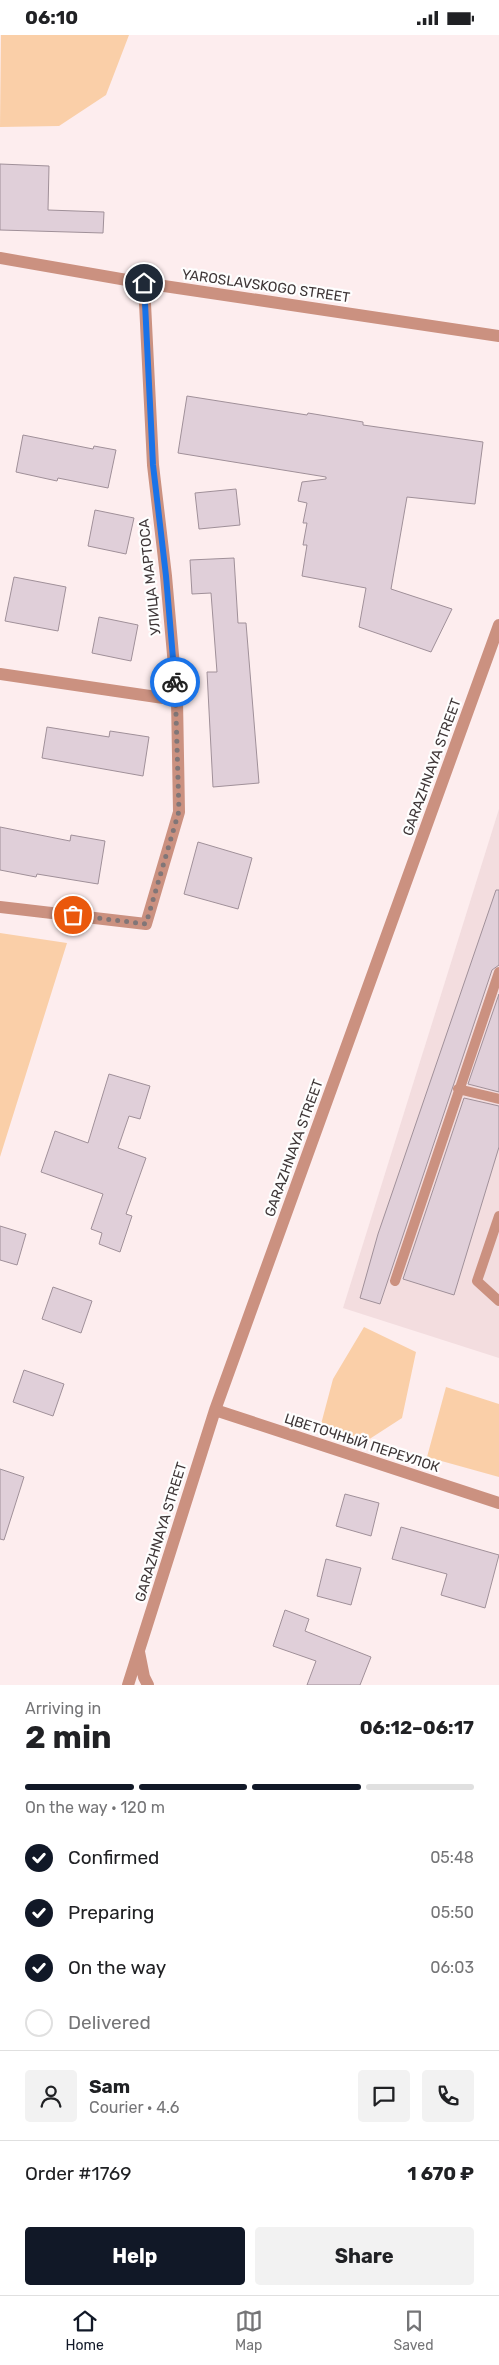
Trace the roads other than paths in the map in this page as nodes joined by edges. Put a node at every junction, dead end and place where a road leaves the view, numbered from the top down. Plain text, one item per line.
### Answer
1 (0, 258) edge
2 (144, 283) junction
3 (499, 336) edge
4 (499, 625) edge
5 (0, 674) edge
6 (177, 700) junction
7 (0, 907) edge
8 (499, 973) edge
9 (458, 1089) junction
10 (499, 1099) edge
11 (499, 1216) edge
12 (395, 1281) dead end
13 (499, 1301) edge
14 (215, 1410) junction
15 (499, 1503) edge
16 (139, 1652) junction
17 (128, 1685) edge
18 (148, 1685) edge

1 - 2 street, YAROSLAVSKOGO STREET
2 - 3 street, YAROSLAVSKOGO STREET
2 - 6 street, УЛИЦА МАРТОСА
4 - 14 street, GARAZHNAYA STREET
5 - 6 street
6 - 7 street, УЛИЦА МАРТОСА
8 - 9 lane
9 - 10 lane
9 - 12 lane
11 - 13 lane
14 - 15 street, ЦВЕТОЧНЫЙ ПЕРЕУЛОК
14 - 16 street, GARAZHNAYA STREET
16 - 17 street, GARAZHNAYA STREET
16 - 18 street

